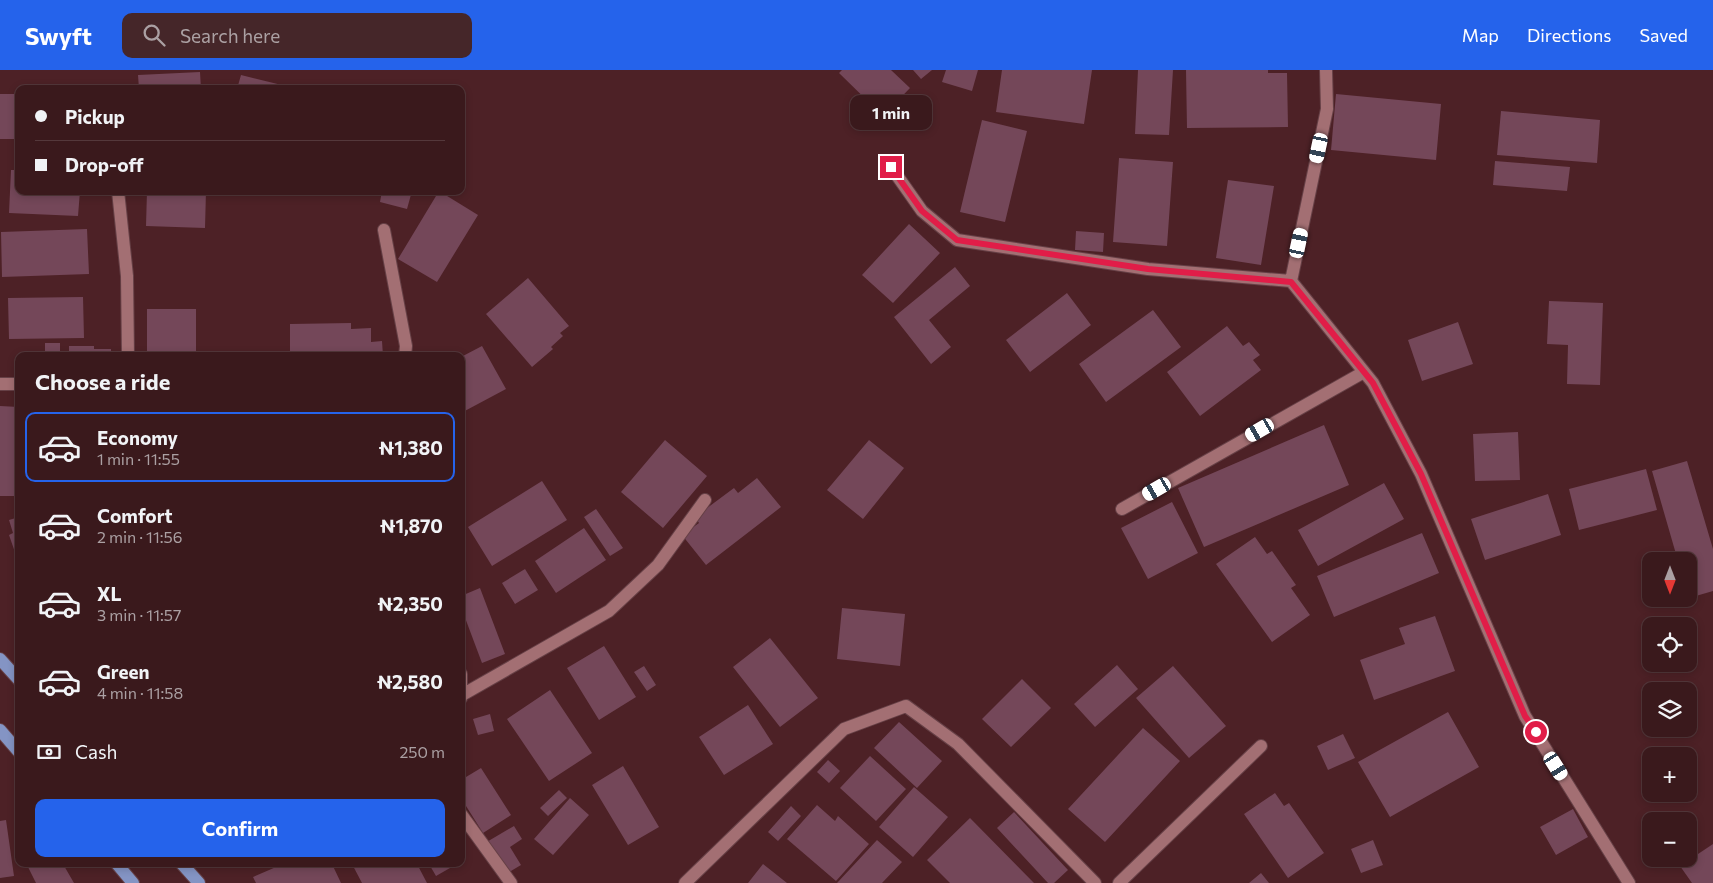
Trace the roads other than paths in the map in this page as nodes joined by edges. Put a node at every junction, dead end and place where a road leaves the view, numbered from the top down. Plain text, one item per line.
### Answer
1 (1326, 70) edge
2 (891, 167) dead end
3 (118, 195) edge
4 (384, 230) dead end
5 (1291, 282) junction
6 (128, 352) edge
7 (405, 352) edge
8 (1364, 372) junction
9 (0, 384) edge
10 (15, 384) edge
11 (705, 500) dead end
12 (1122, 509) dead end
13 (0, 659) edge
14 (15, 676) edge
15 (465, 695) edge
16 (0, 730) edge
17 (1260, 746) dead end
18 (15, 747) edge
19 (465, 820) edge
20 (120, 867) edge
21 (185, 867) edge
22 (134, 883) edge
23 (199, 883) edge
24 (510, 883) edge
25 (685, 883) edge
26 (1095, 883) edge
27 (1119, 883) edge
28 (1629, 883) edge

1 - 5 street
2 - 5 street
3 - 6 street
4 - 7 street
5 - 8 street
8 - 12 street
8 - 28 street
9 - 10 street
11 - 15 street
13 - 14 main road
16 - 18 main road
17 - 27 street
19 - 24 street
20 - 22 main road
21 - 23 main road
25 - 26 street

